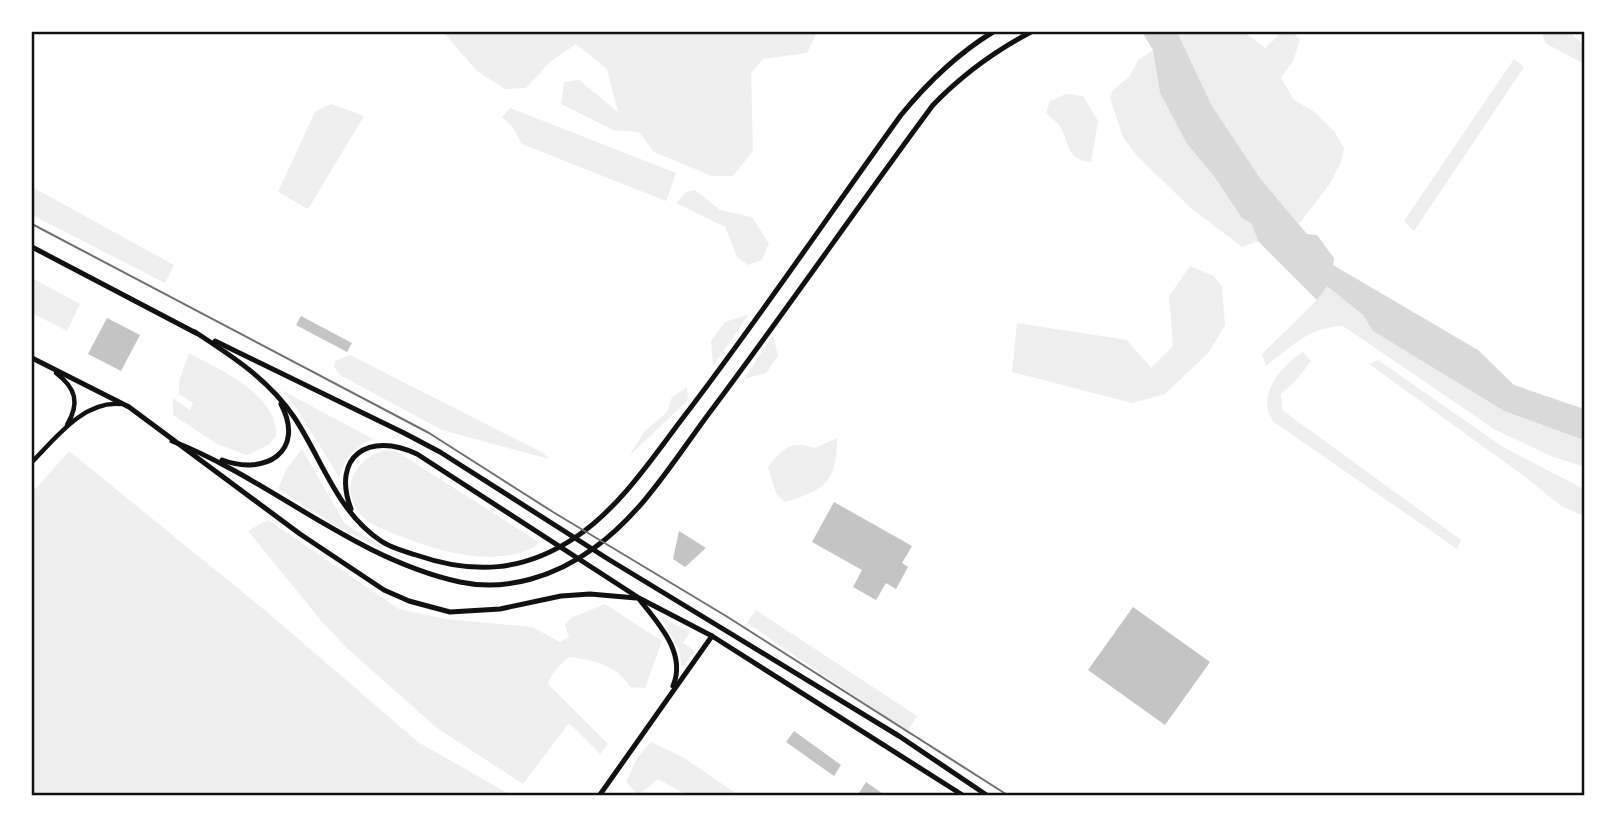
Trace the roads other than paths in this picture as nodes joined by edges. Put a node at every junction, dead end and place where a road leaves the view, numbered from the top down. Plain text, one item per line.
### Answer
1 (993, 32) edge
2 (1031, 32) edge
3 (32, 247) edge
4 (195, 332) junction
5 (32, 358) edge
6 (46, 365) junction
7 (273, 390) junction
8 (124, 404) junction
9 (65, 429) junction
10 (172, 441) junction
11 (209, 456) junction
12 (32, 462) edge
13 (359, 524) junction
14 (639, 598) junction
15 (720, 625) junction
16 (712, 636) junction
17 (669, 695) junction
18 (599, 796) edge
19 (964, 796) edge
20 (988, 796) edge

1 - 13 main road
2 - 11 main road
3 - 4 main road
4 - 7 main road
4 - 15 main road
5 - 6 main road
6 - 8 main road
6 - 9 street
7 - 11 main road
7 - 13 main road
8 - 9 street
8 - 10 main road
9 - 12 street
10 - 11 main road
10 - 14 main road
13 - 14 main road
14 - 16 main road
14 - 17 main road
15 - 16 main road
15 - 20 main road
16 - 17 main road
16 - 19 main road
17 - 18 main road

